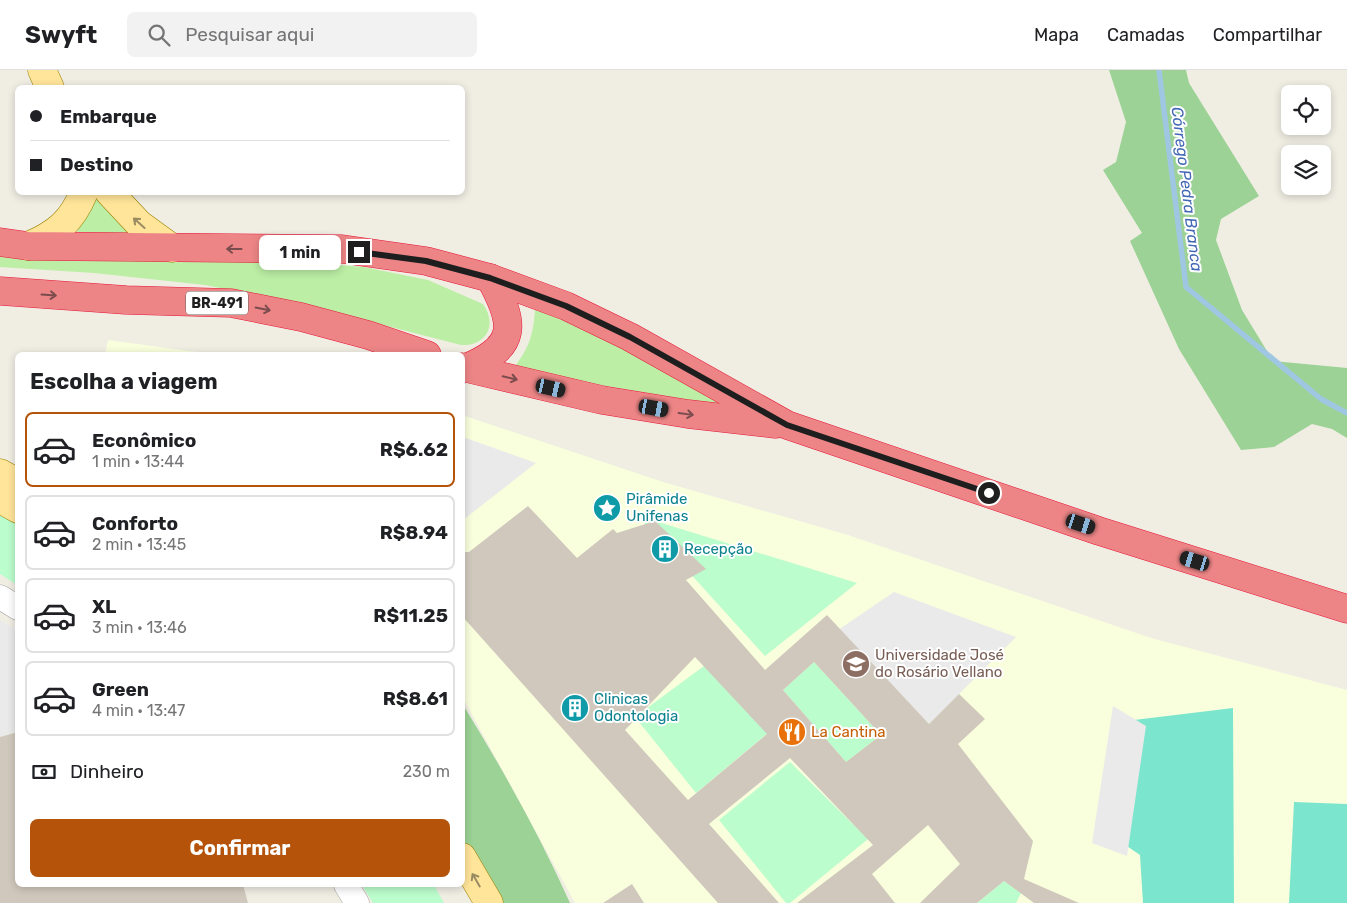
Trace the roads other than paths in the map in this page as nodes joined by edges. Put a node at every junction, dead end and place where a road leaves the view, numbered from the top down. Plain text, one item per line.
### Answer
1 (42, 70) edge
2 (49, 85) edge
3 (82, 195) edge
4 (113, 195) edge
5 (0, 242) edge
6 (28, 246) junction
7 (172, 248) junction
8 (490, 278) junction
9 (0, 291) edge
10 (418, 352) edge
11 (465, 368) edge
12 (465, 368) edge
13 (787, 425) junction
14 (0, 473) edge
15 (15, 481) edge
16 (0, 499) edge
17 (15, 508) edge
18 (0, 597) edge
19 (15, 606) edge
20 (1347, 609) edge
21 (465, 862) edge
22 (347, 887) edge
23 (459, 887) edge
24 (357, 903) edge
25 (468, 903) edge
26 (488, 903) edge

1 - 2 main road
3 - 6 main road
7 -> 4 main road
5 - 6 highway
6 - 7 highway
8 -> 7 highway
8 - 11 highway
8 - 13 highway
9 -> 10 highway, BR-491
12 -> 13 highway
13 - 20 highway
14 - 15 main road
16 - 17 main road
18 - 19 street
26 -> 21 main road
22 - 24 street
23 - 25 main road

